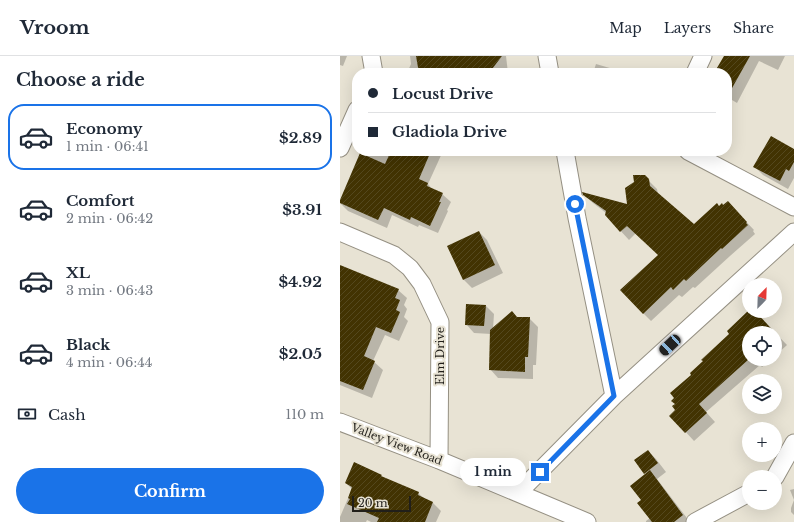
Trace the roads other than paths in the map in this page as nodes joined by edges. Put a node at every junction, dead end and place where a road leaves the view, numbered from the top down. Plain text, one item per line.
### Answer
1 (371, 56) edge
2 (547, 56) edge
3 (704, 56) edge
4 (373, 68) edge
5 (549, 68) edge
6 (698, 68) edge
7 (352, 121) edge
8 (340, 148) edge
9 (566, 156) edge
10 (697, 156) edge
11 (794, 207) edge
12 (340, 232) edge
13 (794, 232) edge
14 (614, 396) junction
15 (340, 422) edge
16 (794, 443) edge
17 (439, 460) junction
18 (779, 470) edge
19 (518, 493) junction
20 (742, 497) edge
21 (587, 522) edge
22 (695, 522) edge

1 - 4 street
2 - 5 street
3 - 6 street
7 - 8 street
9 - 14 street
10 - 11 street
12 - 17 street, Elm Drive
13 - 14 street
14 - 19 street
15 - 17 street, Valley View Road
16 - 18 street
17 - 19 street, Valley View Road
19 - 21 street, Valley View Road
20 - 22 street

